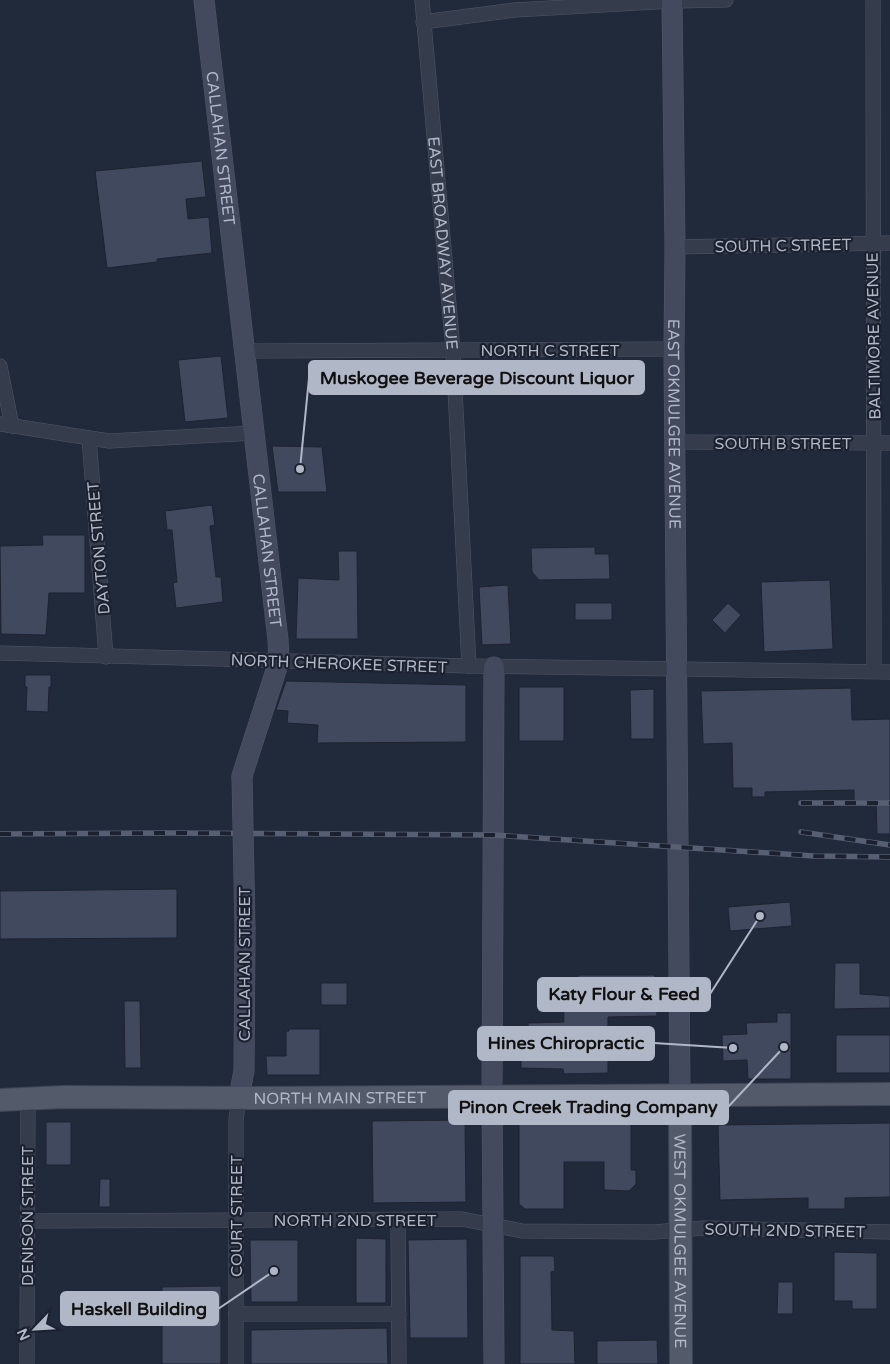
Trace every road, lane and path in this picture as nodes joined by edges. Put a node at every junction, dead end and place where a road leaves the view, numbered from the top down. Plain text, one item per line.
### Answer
1 (204, 0) edge
2 (422, 0) edge
3 (672, 0) edge
4 (726, 0) edge
5 (873, 0) edge
6 (423, 22) junction
7 (872, 243) junction
8 (890, 243) edge
9 (675, 247) junction
10 (674, 349) junction
11 (453, 350) junction
12 (245, 351) junction
13 (0, 366) edge
14 (6, 425) edge
15 (254, 433) junction
16 (89, 438) junction
17 (675, 442) junction
18 (874, 443) junction
19 (890, 443) edge
20 (0, 653) edge
21 (106, 657) junction
22 (279, 661) junction
23 (469, 666) junction
24 (494, 666) junction
25 (677, 669) junction
26 (874, 672) junction
27 (890, 672) edge
28 (679, 847) joint
29 (890, 1094) edge
30 (492, 1095) junction
31 (680, 1096) junction
32 (28, 1097) junction
33 (240, 1098) junction
34 (0, 1100) edge
35 (236, 1220) junction
36 (398, 1220) junction
37 (27, 1221) junction
38 (493, 1226) junction
39 (681, 1230) junction
40 (890, 1232) edge
41 (236, 1314) junction
42 (398, 1314) junction
43 (27, 1364) edge
44 (236, 1364) edge
45 (399, 1364) edge
46 (494, 1364) edge
47 (681, 1364) edge

1 - 12 street, CALLAHAN STREET
2 - 6 street, EAST BROADWAY AVENUE
3 - 4 street
3 - 6 street
3 - 9 street, EAST OKMULGEE AVENUE
5 - 7 street, BALTIMORE AVENUE
6 - 11 street, EAST BROADWAY AVENUE
7 - 8 street, SOUTH C STREET
7 - 9 street, SOUTH C STREET
7 - 18 street, BALTIMORE AVENUE
9 - 10 street, EAST OKMULGEE AVENUE
10 - 11 street, NORTH C STREET
10 - 17 street, EAST OKMULGEE AVENUE
11 - 12 street, NORTH C STREET
11 - 23 street, EAST BROADWAY AVENUE
12 - 15 street, CALLAHAN STREET
13 - 14 street
14 - 16 street
15 - 16 street
15 - 22 street, CALLAHAN STREET
16 - 21 street, DAYTON STREET
17 - 18 street, SOUTH B STREET
17 - 25 street, EAST OKMULGEE AVENUE
18 - 19 street, SOUTH B STREET
18 - 26 street, BALTIMORE AVENUE
20 - 21 street, NORTH CHEROKEE STREET
21 - 22 street, NORTH CHEROKEE STREET
22 - 23 street, NORTH CHEROKEE STREET
22 - 33 street, CALLAHAN STREET, bridge
23 - 24 street, NORTH CHEROKEE STREET
24 - 25 street, NORTH CHEROKEE STREET
24 - 30 street
25 - 26 street, NORTH CHEROKEE STREET
25 - 28 street, EAST OKMULGEE AVENUE
26 - 27 street, NORTH CHEROKEE STREET
28 - 31 street, WEST OKMULGEE AVENUE
29 - 31 main road, NORTH MAIN STREET
30 - 31 main road, NORTH MAIN STREET
30 - 33 main road, NORTH MAIN STREET
30 - 38 street
31 - 39 main road, WEST OKMULGEE AVENUE
32 - 33 main road, NORTH MAIN STREET
32 - 34 main road, NORTH MAIN STREET
32 - 37 street, DENISON STREET
33 - 35 street, COURT STREET
35 - 36 street, NORTH 2ND STREET
35 - 37 street, NORTH 2ND STREET
35 - 41 street, COURT STREET
36 - 38 street, NORTH 2ND STREET
36 - 42 street
37 - 43 street, DENISON STREET
38 - 39 street, NORTH 2ND STREET
38 - 46 street
39 - 40 street, SOUTH 2ND STREET
39 - 47 main road, WEST OKMULGEE AVENUE
41 - 42 street
41 - 44 street, COURT STREET
42 - 45 street

